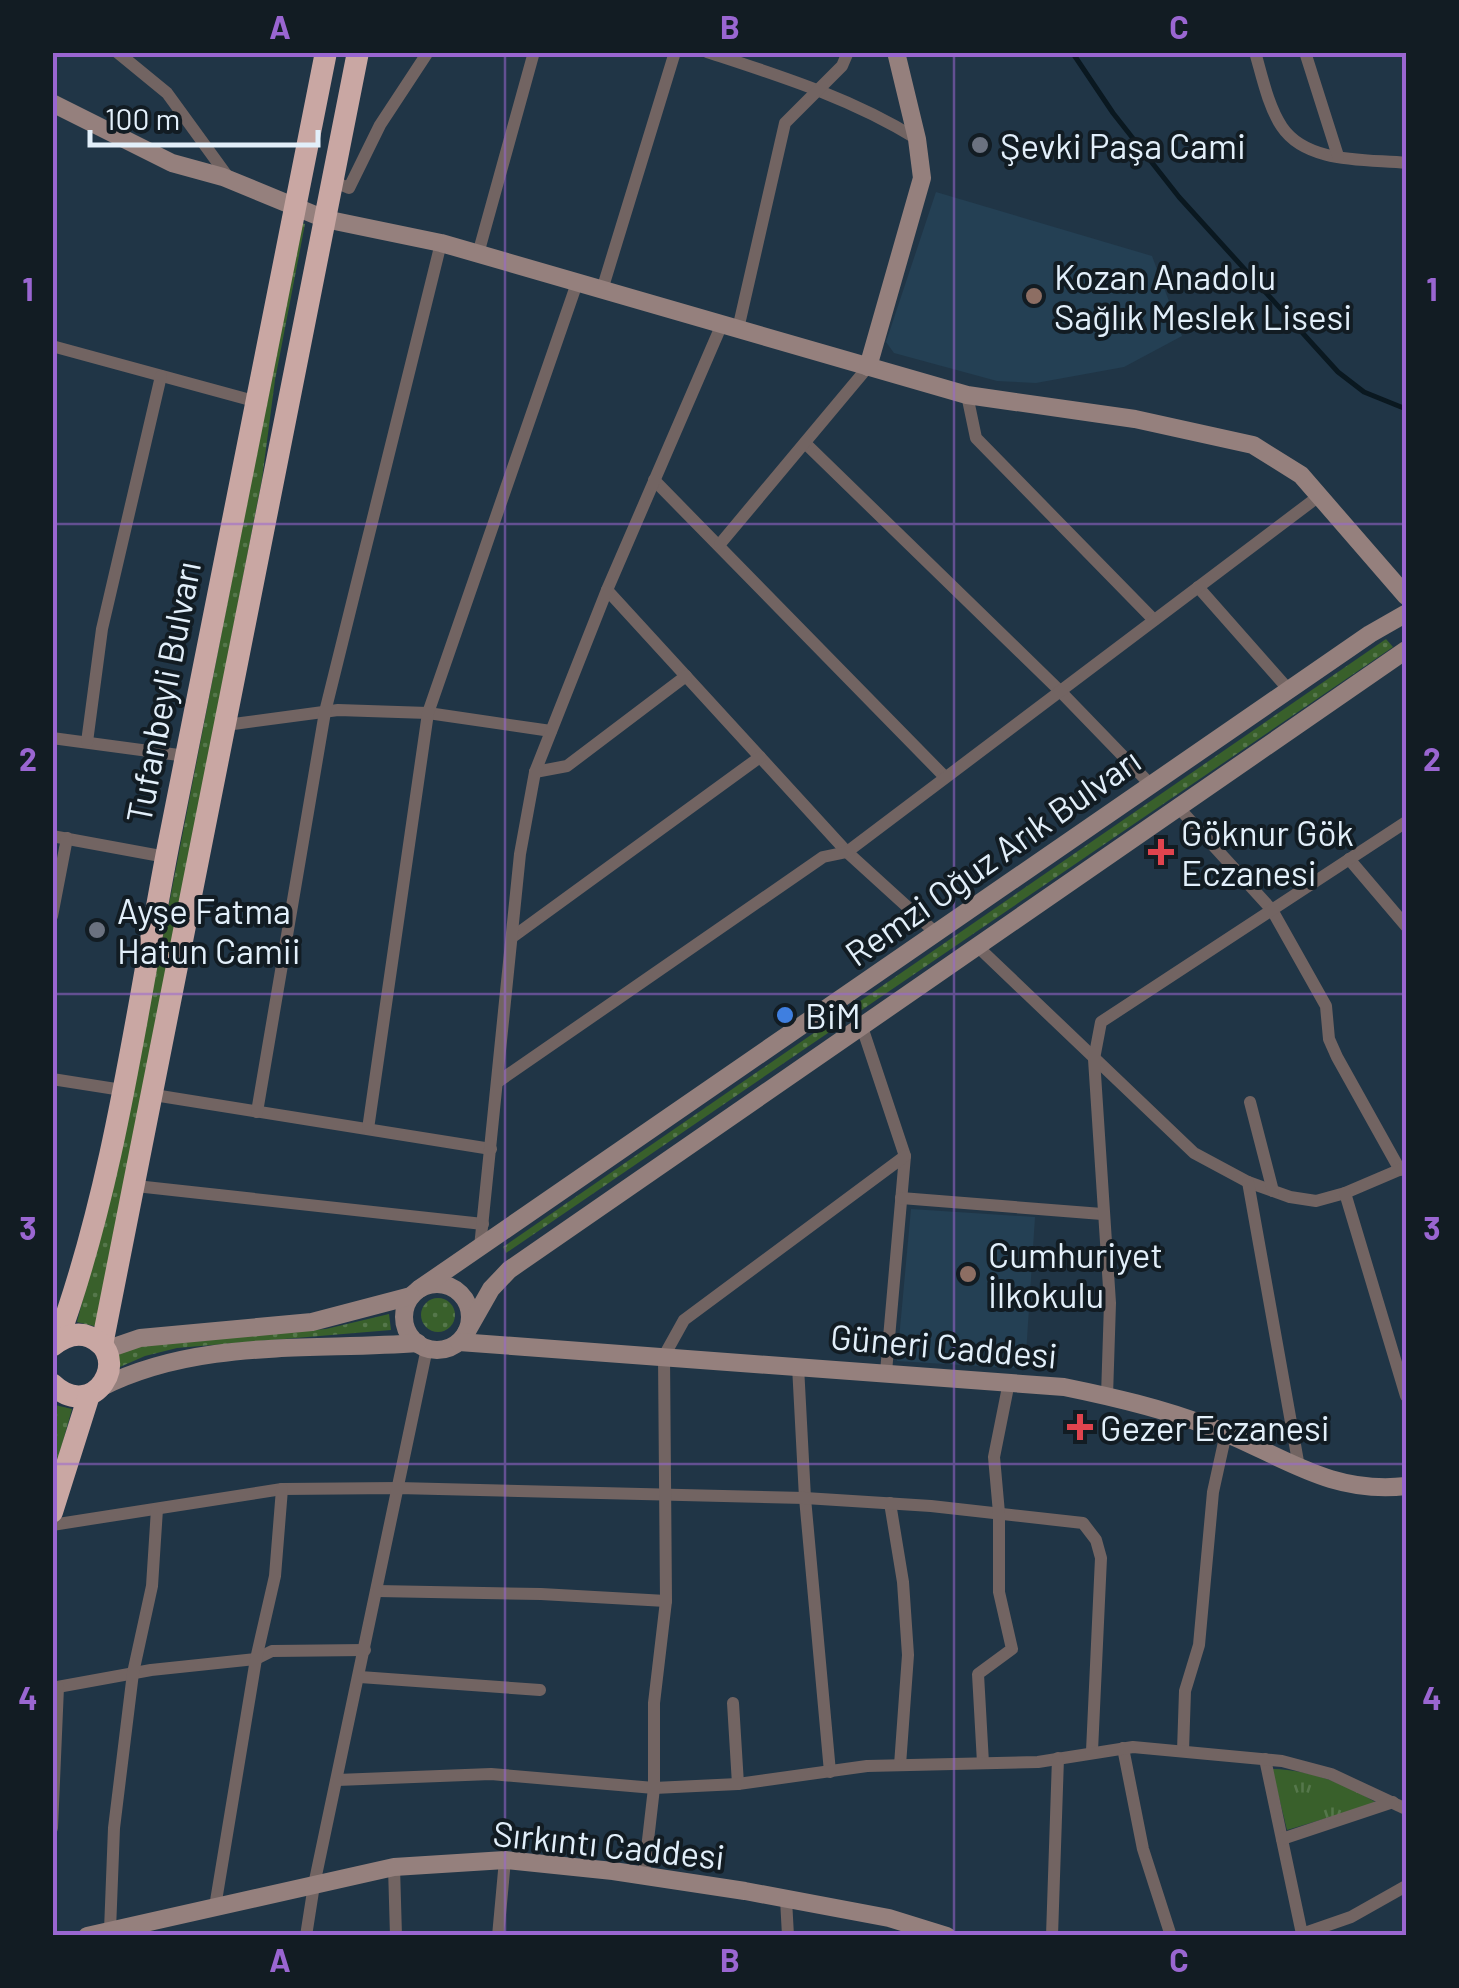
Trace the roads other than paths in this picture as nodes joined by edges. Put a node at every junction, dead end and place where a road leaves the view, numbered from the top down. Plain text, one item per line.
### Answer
1 (117, 52) edge
2 (326, 52) edge
3 (358, 52) edge
4 (428, 52) edge
5 (534, 52) edge
6 (675, 52) edge
7 (707, 52) edge
8 (848, 52) edge
9 (896, 52) edge
10 (1254, 52) edge
11 (1304, 52) edge
12 (820, 90) junction
13 (52, 104) edge
14 (917, 139) junction
15 (1338, 156) junction
16 (1406, 163) edge
17 (229, 180) junction
18 (332, 181) junction
19 (294, 205) junction
20 (325, 219) junction
21 (441, 243) junction
22 (478, 254) junction
23 (577, 283) junction
24 (602, 290) junction
25 (730, 327) junction
26 (52, 346) edge
27 (868, 367) junction
28 (161, 376) junction
29 (967, 395) junction
30 (254, 401) junction
31 (804, 443) junction
32 (654, 480) junction
33 (1319, 496) junction
34 (720, 544) junction
35 (1198, 587) junction
36 (607, 590) junction
37 (1406, 608) edge
38 (1154, 620) junction
39 (1406, 638) edge
40 (1406, 650) edge
41 (686, 676) junction
42 (1289, 690) junction
43 (1060, 691) junction
44 (325, 712) junction
45 (428, 713) junction
46 (226, 725) junction
47 (550, 731) junction
48 (52, 738) edge
49 (88, 742) junction
50 (186, 756) junction
51 (760, 756) junction
52 (534, 772) junction
53 (944, 776) junction
54 (1151, 785) junction
55 (1178, 808) junction
56 (1406, 822) edge
57 (60, 837) edge
58 (846, 852) junction
59 (166, 856) junction
60 (1349, 860) junction
61 (1272, 910) junction
62 (52, 916) edge
63 (1406, 926) edge
64 (936, 933) junction
65 (514, 936) junction
66 (978, 947) junction
67 (862, 1027) junction
68 (1094, 1059) junction
69 (52, 1079) edge
70 (498, 1081) junction
71 (122, 1090) junction
72 (154, 1096) junction
73 (1250, 1102) dead end
74 (257, 1112) junction
75 (368, 1129) junction
76 (491, 1148) junction
77 (905, 1156) junction
78 (1404, 1169) edge
79 (1248, 1182) junction
80 (136, 1186) junction
81 (1273, 1191) junction
82 (1345, 1194) junction
83 (902, 1198) junction
84 (1102, 1214) junction
85 (483, 1224) junction
86 (480, 1247) junction
87 (415, 1292) junction
88 (462, 1338) junction
89 (55, 1344) edge
90 (422, 1346) junction
91 (104, 1348) junction
92 (664, 1356) junction
93 (798, 1366) junction
94 (886, 1372) junction
95 (1009, 1382) junction
96 (53, 1388) edge
97 (95, 1391) junction
98 (1107, 1396) junction
99 (1406, 1396) edge
100 (1226, 1433) junction
101 (1299, 1467) junction
102 (1406, 1486) edge
103 (398, 1488) junction
104 (282, 1489) junction
105 (664, 1494) junction
106 (805, 1498) junction
107 (890, 1503) junction
108 (157, 1509) junction
109 (52, 1512) edge
110 (999, 1514) junction
111 (52, 1525) edge
112 (377, 1591) junction
113 (666, 1600) junction
114 (365, 1650) junction
115 (256, 1660) junction
116 (133, 1673) junction
117 (360, 1677) junction
118 (56, 1688) edge
119 (540, 1690) dead end
120 (733, 1703) dead end
121 (1124, 1748) junction
122 (1183, 1750) junction
123 (1092, 1751) junction
124 (1058, 1758) junction
125 (1265, 1759) junction
126 (983, 1763) junction
127 (900, 1765) junction
128 (830, 1772) junction
129 (337, 1780) junction
130 (738, 1784) junction
131 (654, 1788) junction
132 (1393, 1802) junction
133 (1406, 1809) edge
134 (52, 1828) edge
135 (1282, 1838) junction
136 (506, 1860) junction
137 (394, 1867) junction
138 (644, 1876) junction
139 (314, 1885) junction
140 (1406, 1886) edge
141 (786, 1899) junction
142 (215, 1907) junction
143 (154, 1928) edge
144 (110, 1930) junction
145 (913, 1930) edge
146 (87, 1936) edge
147 (306, 1936) edge
148 (396, 1936) edge
149 (498, 1936) edge
150 (788, 1936) edge
151 (946, 1936) edge
152 (1052, 1936) edge
153 (1171, 1936) edge

1 - 17 street
2 - 19 highway, Tufanbeyli Bulvarı
3 - 18 highway, Tufanbeyli Bulvarı
4 - 18 street
5 - 22 street
6 - 24 street
7 - 12 street
8 - 12 street
9 - 14 street
10 - 15 street
11 - 15 street
12 - 14 street
12 - 25 street
13 - 17 street
14 - 27 street
15 - 16 street
17 - 19 street
18 - 20 highway, Tufanbeyli Bulvarı
19 - 20 street
19 - 30 highway, Tufanbeyli Bulvarı
20 - 21 street
20 - 46 highway, Tufanbeyli Bulvarı
21 - 22 street
21 - 44 street
22 - 23 street
23 - 24 street
23 - 45 street
24 - 25 street
25 - 27 street
25 - 32 street
26 - 28 street
27 - 29 street
27 - 31 street
28 - 30 street
28 - 49 street
29 - 33 street
29 - 38 street
30 - 50 highway, Tufanbeyli Bulvarı
31 - 34 street
31 - 43 street
32 - 34 street
32 - 36 street
33 - 35 street
33 - 37 street
34 - 53 street
35 - 38 street
35 - 42 street
36 - 41 street
36 - 47 street
37 - 39 street
37 - 42 street, Remzi Oğuz Arık Bulvarı
38 - 43 street
40 - 55 street, Remzi Oğuz Arık Bulvarı
41 - 51 street
41 - 52 street
42 - 54 street, Remzi Oğuz Arık Bulvarı
43 - 53 street
43 - 54 street
44 - 45 street
44 - 46 street
44 - 74 street
45 - 47 street
45 - 75 street
46 - 72 highway, Tufanbeyli Bulvarı
47 - 52 street
48 - 49 street
49 - 50 street
50 - 59 highway, Tufanbeyli Bulvarı
51 - 58 street
51 - 65 street
52 - 65 street
53 - 58 street
54 - 64 street, Remzi Oğuz Arık Bulvarı
55 - 61 street
55 - 66 street, Remzi Oğuz Arık Bulvarı
56 - 60 street
57 - 59 street
57 - 62 street
58 - 64 street
58 - 70 street
59 - 71 highway, Tufanbeyli Bulvarı
60 - 61 street
60 - 63 street
61 - 68 street
61 - 78 street
64 - 86 street, Remzi Oğuz Arık Bulvarı
65 - 70 street
66 - 67 street, Remzi Oğuz Arık Bulvarı
66 - 68 street
67 - 77 street
67 - 88 street, Remzi Oğuz Arık Bulvarı
68 - 79 street
68 - 84 street
69 - 71 street
70 - 76 street
71 - 89 highway, Tufanbeyli Bulvarı
72 - 74 street
72 - 80 highway, Tufanbeyli Bulvarı
73 - 81 street
74 - 75 street
75 - 76 street
76 - 85 street
77 - 83 street
77 - 92 street
78 - 82 street
79 - 81 street
79 - 101 street
80 - 85 street
80 - 91 highway, Tufanbeyli Bulvarı
81 - 82 street
82 - 99 street
83 - 84 street
83 - 94 street
84 - 98 street
85 - 86 street
86 - 87 street, Remzi Oğuz Arık Bulvarı
87 - 88 street
87 - 90 street
87 - 91 street
88 - 90 street, Güneri Caddesi
88 - 92 street, Güneri Caddesi
89 - 91 highway, Tufanbeyli Bulvarı
90 - 97 street, Güneri Caddesi
90 - 103 street
91 - 97 highway, Tufanbeyli Bulvarı
92 - 93 street, Güneri Caddesi
92 - 105 street
93 - 94 street, Güneri Caddesi
93 - 106 street
94 - 95 street, Güneri Caddesi
95 - 98 street, Güneri Caddesi
95 - 110 street
96 - 97 highway
97 - 109 highway, Tufanbeyli Bulvarı
98 - 100 street, Güneri Caddesi
100 - 101 street, Güneri Caddesi
100 - 122 street
101 - 102 street, Güneri Caddesi
103 - 104 street
103 - 105 street
103 - 112 street
104 - 108 street
104 - 115 street
105 - 106 street
105 - 113 street
106 - 107 street
106 - 128 street
107 - 110 street
107 - 127 street
108 - 111 street
108 - 116 street
110 - 123 street
110 - 126 street
112 - 113 street
112 - 114 street
113 - 131 street
114 - 115 street
114 - 117 street
115 - 116 street
115 - 142 street
116 - 118 street
116 - 144 street
117 - 119 street
117 - 129 street
118 - 134 street
120 - 130 street
121 - 122 street
121 - 123 street
121 - 153 street
122 - 125 street
123 - 124 street
124 - 126 street
124 - 152 street
125 - 132 street
125 - 135 street
126 - 127 street
127 - 128 street
128 - 130 street
129 - 131 street
129 - 139 street
130 - 131 street
131 - 138 street
132 - 133 street
132 - 135 street
135 - 140 street
136 - 137 street, Sırkıntı Caddesi
136 - 138 street, Sırkıntı Caddesi
136 - 149 street
137 - 139 street, Sırkıntı Caddesi
137 - 148 street
138 - 141 street, Sırkıntı Caddesi
139 - 142 street, Sırkıntı Caddesi
139 - 147 street
141 - 145 street, Sırkıntı Caddesi
141 - 150 street
142 - 143 street, Sırkıntı Caddesi
143 - 144 street, Sırkıntı Caddesi
144 - 146 street, Sırkıntı Caddesi
145 - 151 street, Sırkıntı Caddesi

